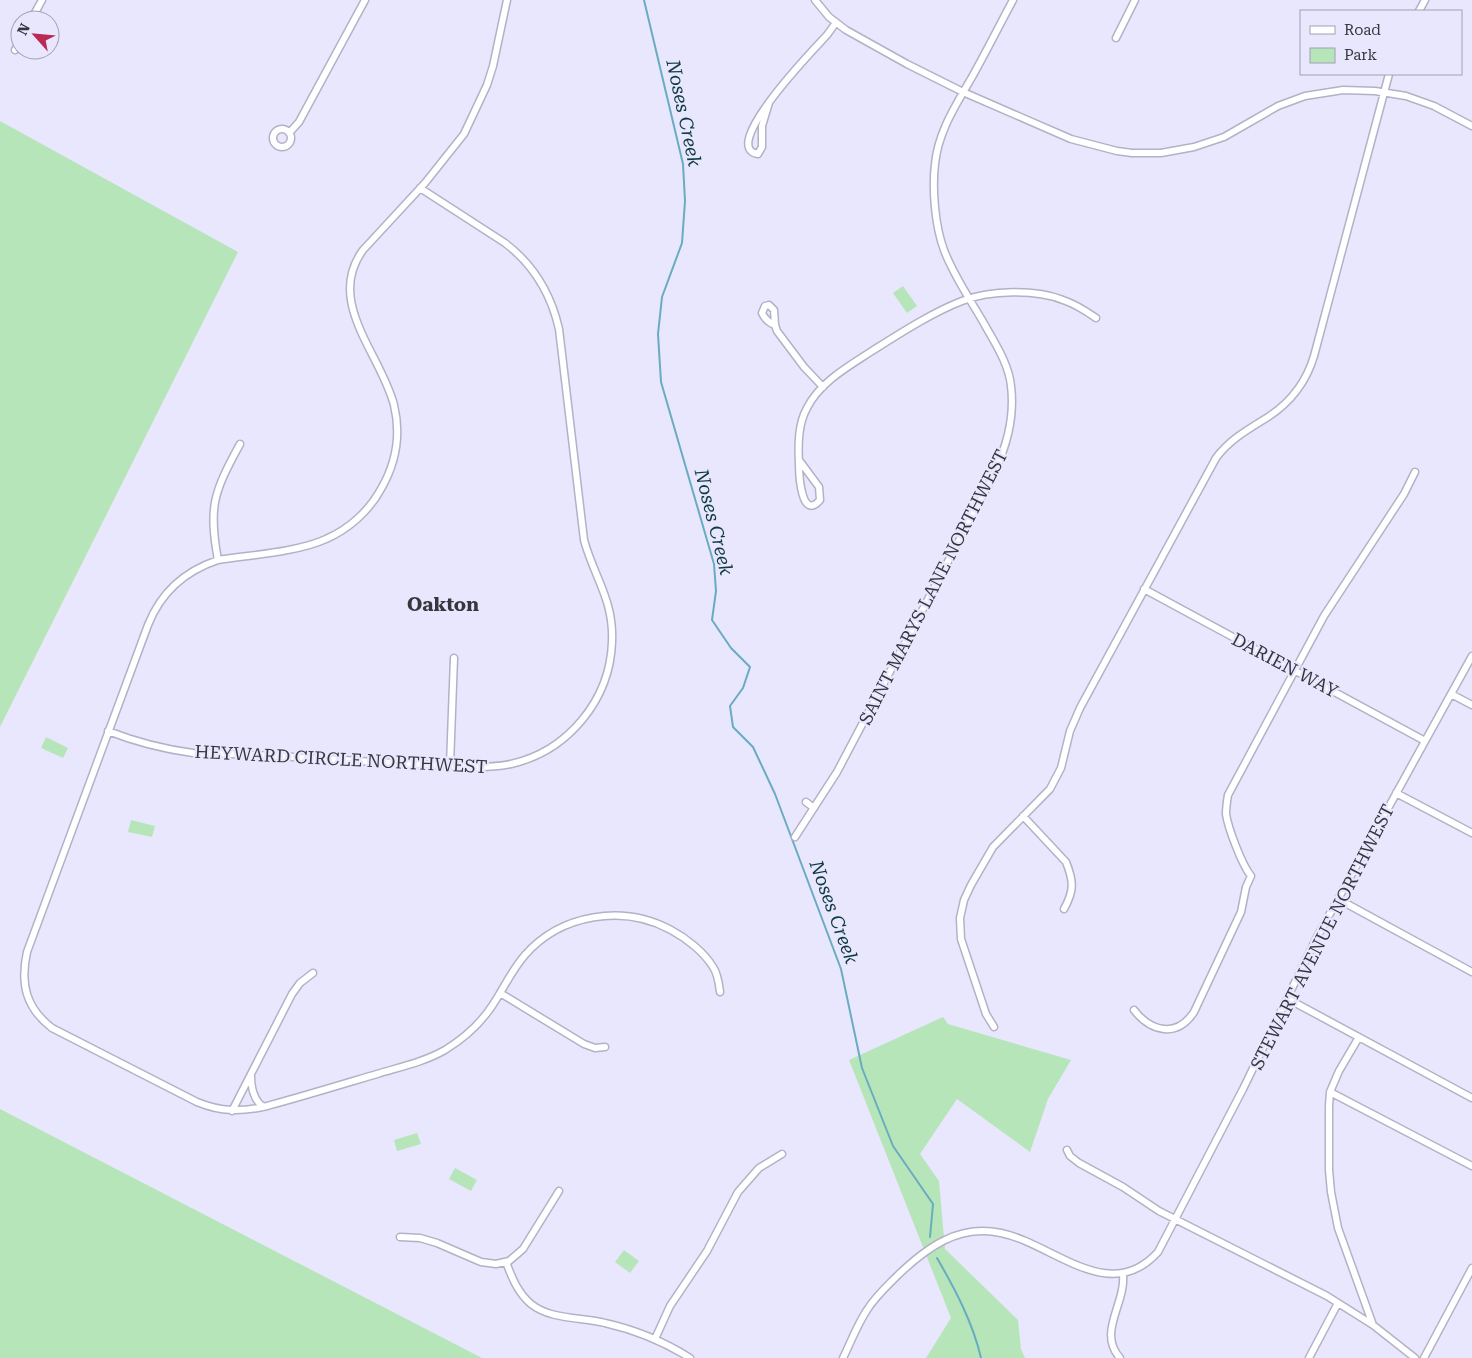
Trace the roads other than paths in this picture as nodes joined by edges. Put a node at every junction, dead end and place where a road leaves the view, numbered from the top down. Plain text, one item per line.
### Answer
1 (365, 0) edge
2 (507, 0) edge
3 (815, 0) edge
4 (1013, 0) edge
5 (1135, 0) edge
6 (836, 22) junction
7 (1116, 38) dead end
8 (1389, 75) edge
9 (963, 92) junction
10 (1384, 92) junction
11 (769, 103) junction
12 (1472, 126) edge
13 (290, 132) dead end
14 (420, 188) junction
15 (970, 298) junction
16 (1096, 318) dead end
17 (775, 325) dead end
18 (822, 387) junction
19 (240, 444) dead end
20 (799, 460) junction
21 (1416, 472) dead end
22 (218, 560) junction
23 (1144, 589) junction
24 (1472, 656) edge
25 (454, 658) dead end
26 (1295, 670) junction
27 (1451, 694) junction
28 (1472, 705) edge
29 (108, 731) junction
30 (1425, 741) junction
31 (450, 766) junction
32 (1396, 793) junction
33 (806, 802) dead end
34 (814, 808) junction
35 (1024, 816) junction
36 (1472, 833) edge
37 (795, 836) dead end
38 (1338, 899) junction
39 (1064, 909) dead end
40 (1472, 972) edge
41 (313, 973) dead end
42 (720, 992) dead end
43 (500, 993) junction
44 (1288, 998) junction
45 (1134, 1010) dead end
46 (994, 1027) dead end
47 (1359, 1036) junction
48 (605, 1047) dead end
49 (251, 1074) junction
50 (1330, 1092) junction
51 (1472, 1098) edge
52 (263, 1108) junction
53 (232, 1111) junction
54 (1067, 1150) dead end
55 (782, 1154) dead end
56 (1472, 1166) edge
57 (559, 1191) dead end
58 (1175, 1219) junction
59 (400, 1237) dead end
60 (506, 1262) junction
61 (1472, 1268) edge
62 (1123, 1274) junction
63 (1338, 1303) junction
64 (1373, 1325) junction
65 (654, 1339) junction
66 (690, 1358) edge
67 (843, 1358) edge
68 (1120, 1358) edge
69 (1309, 1358) edge
70 (1415, 1358) edge
71 (1424, 1358) edge

1 - 13 street
2 - 14 street
3 - 6 street
4 - 9 street, SAINT MARYS LANE NORTHWEST
5 - 7 street
6 - 9 street
6 - 11 street
8 - 10 street
9 - 10 street
9 - 15 street, SAINT MARYS LANE NORTHWEST
10 - 12 street
10 - 23 street
11 - 11 street
14 - 22 street
14 - 31 street, HEYWARD CIRCLE NORTHWEST
15 - 16 street
15 - 18 street
15 - 34 street, SAINT MARYS LANE NORTHWEST
17 - 18 street
18 - 20 street
19 - 22 street
20 - 20 street
21 - 26 street
22 - 29 street
23 - 26 street, DARIEN WAY
23 - 35 street
24 - 27 street, STEWART AVENUE NORTHWEST
25 - 31 street
26 - 30 street, DARIEN WAY
26 - 45 street
27 - 28 street
27 - 30 street, STEWART AVENUE NORTHWEST
29 - 31 street, HEYWARD CIRCLE NORTHWEST
29 - 53 street
30 - 32 street, STEWART AVENUE NORTHWEST
32 - 36 street
32 - 38 street, STEWART AVENUE NORTHWEST
33 - 34 street
34 - 37 street, SAINT MARYS LANE NORTHWEST
35 - 39 street
35 - 46 street
38 - 40 street
38 - 44 street, STEWART AVENUE NORTHWEST
41 - 49 street
42 - 43 street
43 - 48 street
43 - 52 street
44 - 47 street
44 - 58 street, STEWART AVENUE NORTHWEST
47 - 50 street
47 - 51 street
49 - 52 street
49 - 53 street
50 - 56 street
50 - 64 street
52 - 53 street
54 - 58 street
55 - 65 street
57 - 60 street
58 - 62 street, STEWART AVENUE NORTHWEST
58 - 63 street
59 - 60 street
60 - 65 street
61 - 71 street
62 - 67 street
62 - 68 street
63 - 64 street
63 - 69 street
64 - 70 street
65 - 66 street

